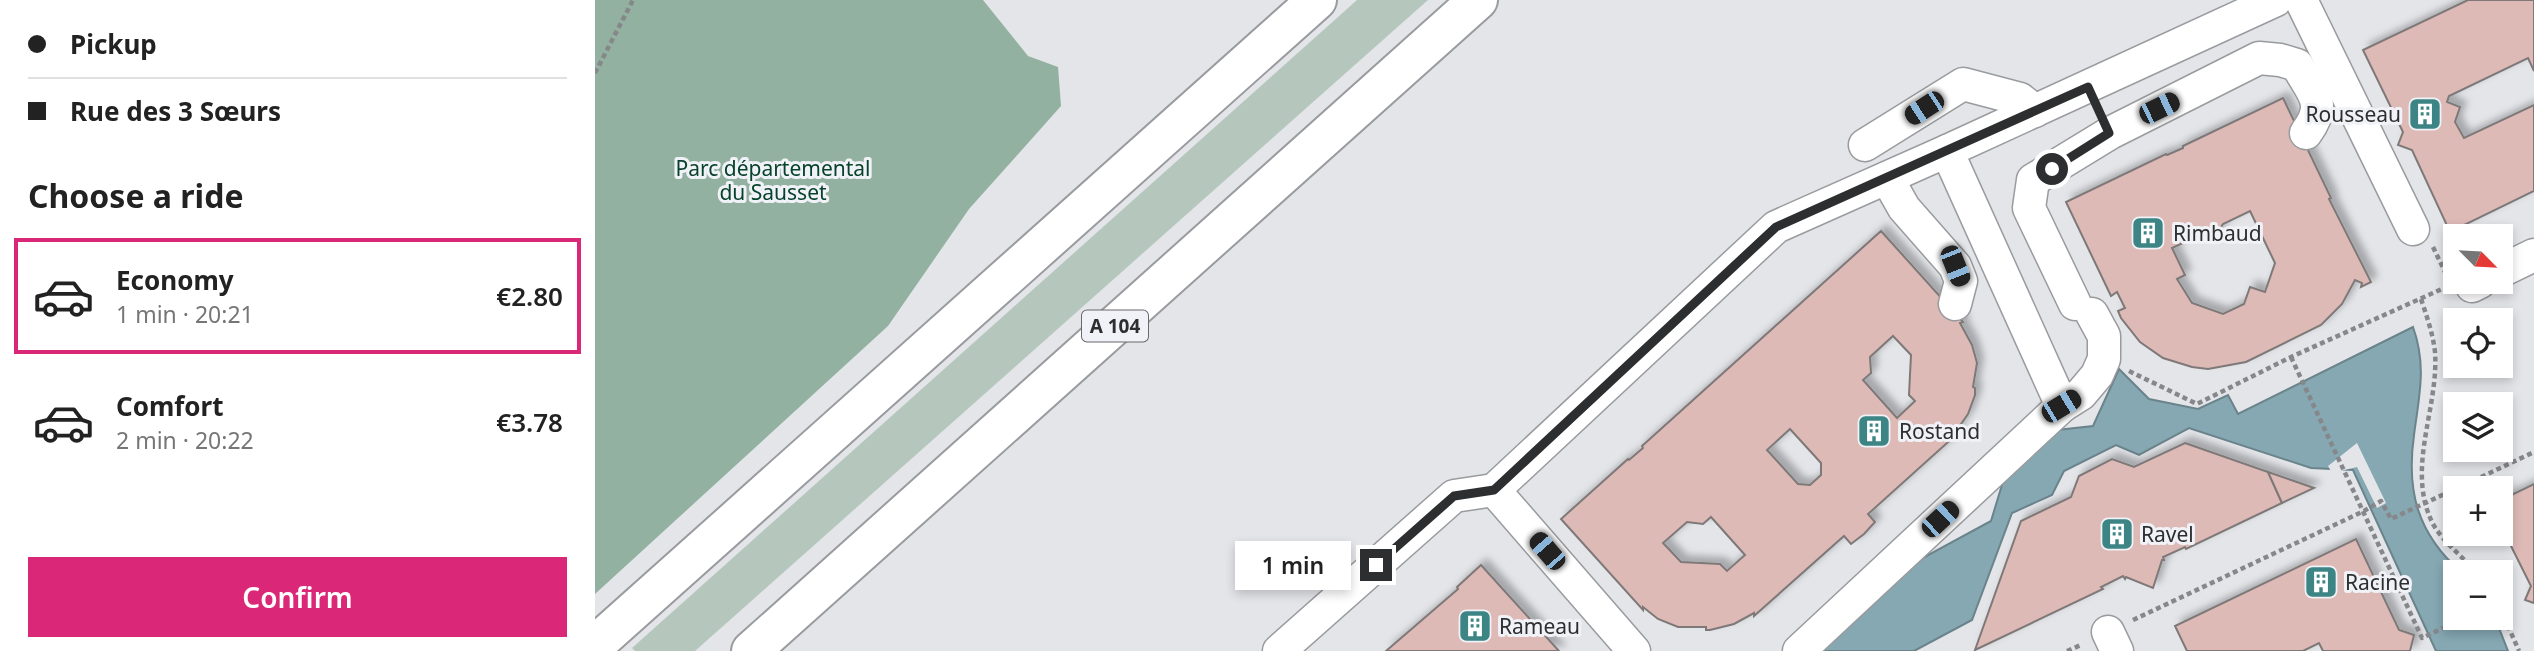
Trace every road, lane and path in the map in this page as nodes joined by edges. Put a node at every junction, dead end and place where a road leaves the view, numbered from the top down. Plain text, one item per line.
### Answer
1 (633, 0) edge
2 (1317, 0) edge
3 (1478, 0) edge
4 (2276, 0) edge
5 (2301, 0) edge
6 (595, 73) edge
7 (2088, 87) junction
8 (2035, 111) junction
9 (2109, 133) junction
10 (2306, 133) dead end
11 (1865, 145) dead end
12 (1947, 151) junction
13 (1887, 178) junction
14 (2413, 229) joint
15 (2534, 255) edge
16 (2513, 265) edge
17 (2421, 299) junction
18 (1955, 304) dead end
19 (2291, 357) junction
20 (2104, 359) junction
21 (2061, 406) junction
22 (2534, 452) edge
23 (2483, 476) edge
24 (1494, 490) junction
25 (2443, 495) edge
26 (2426, 503) junction
27 (2364, 511) junction
28 (2464, 560) edge
29 (2443, 628) edge
30 (2510, 630) edge
31 (2113, 641) edge
32 (595, 645) edge
33 (751, 651) edge
34 (1279, 651) edge
35 (1634, 651) edge
36 (1799, 651) edge
37 (2067, 651) edge
38 (2519, 651) edge

1 - 6 path
2 - 32 highway
3 - 33 highway, A 104
4 - 7 street
5 - 14 street
7 - 8 street
7 - 9 street
8 - 11 street
8 - 12 street
9 - 10 street
9 - 20 street
12 - 13 street
12 - 21 street
13 - 18 street
13 - 24 street
14 - 17 path
15 - 16 street
17 - 19 path
17 - 26 path
19 - 20 path
19 - 27 path
20 - 21 street
21 - 36 street
22 - 23 path
24 - 34 street
24 - 35 street
25 - 26 path
26 - 27 path
26 - 28 path
27 - 29 path
27 - 31 path
30 - 38 path
31 - 37 path

